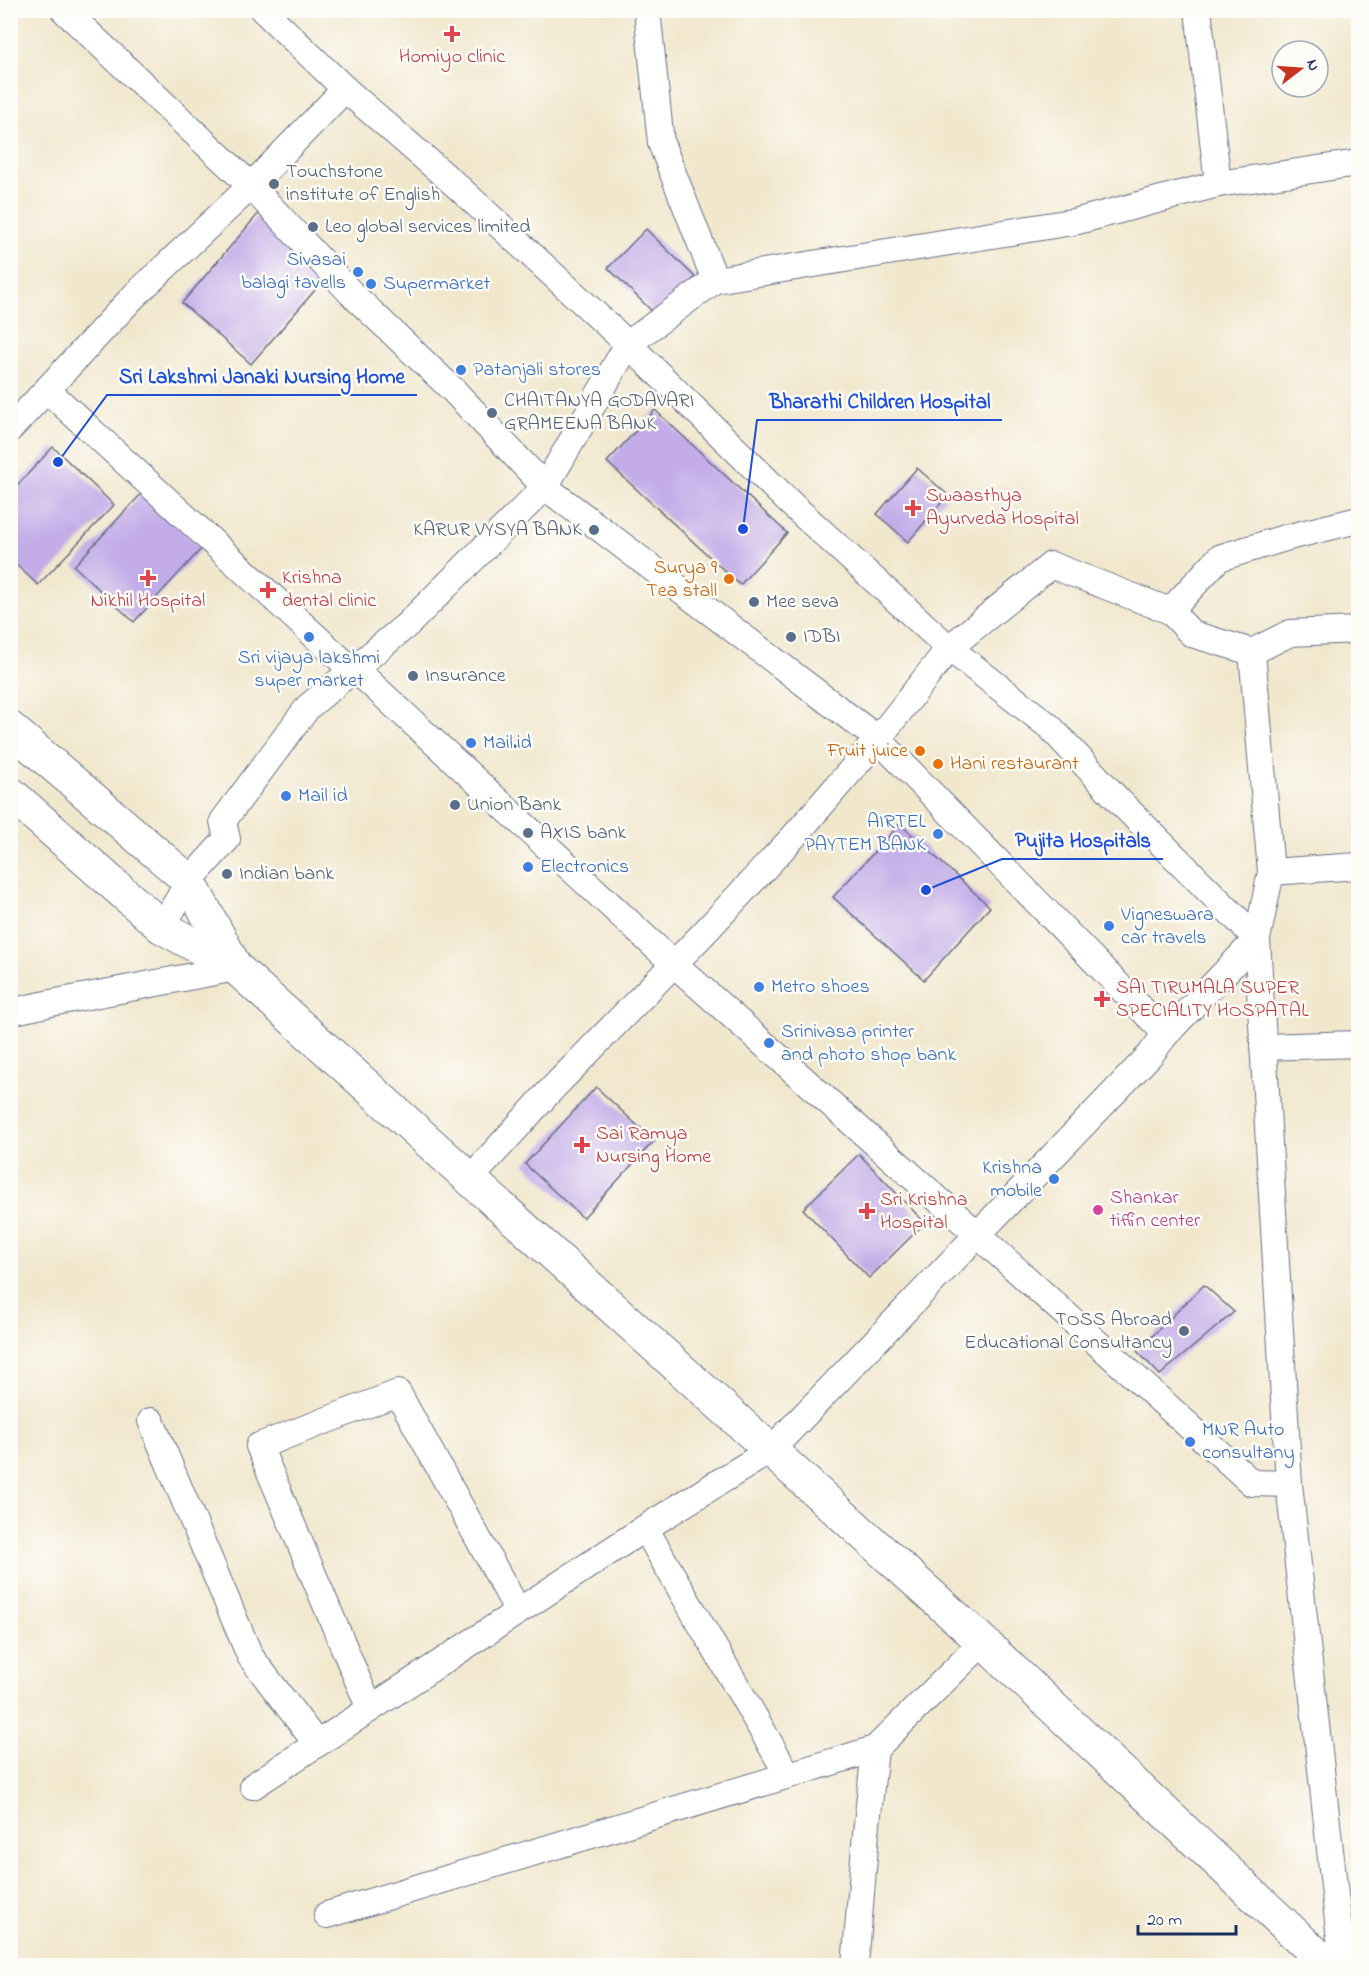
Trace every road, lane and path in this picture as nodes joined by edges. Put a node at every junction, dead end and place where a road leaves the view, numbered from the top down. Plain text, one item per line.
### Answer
1 (64, 10) edge
2 (263, 10) edge
3 (647, 10) edge
4 (1198, 10) edge
5 (345, 89) junction
6 (1359, 163) edge
7 (1218, 184) junction
8 (251, 186) junction
9 (715, 280) junction
10 (628, 344) junction
11 (47, 390) junction
12 (10, 429) edge
13 (545, 488) junction
14 (1359, 520) edge
15 (1170, 611) junction
16 (1359, 630) edge
17 (949, 648) junction
18 (1252, 652) junction
19 (354, 668) junction
20 (10, 729) edge
21 (878, 739) junction
22 (10, 793) edge
23 (1359, 866) edge
24 (1271, 872) junction
25 (189, 881) junction
26 (162, 927) junction
27 (1257, 939) junction
28 (673, 963) junction
29 (236, 968) junction
30 (10, 1012) edge
31 (1166, 1034) junction
32 (1359, 1044) edge
33 (1263, 1047) junction
34 (470, 1179) junction
35 (978, 1235) junction
36 (151, 1421) dead end
37 (771, 1450) junction
38 (1289, 1484) junction
39 (645, 1528) junction
40 (518, 1611) junction
41 (983, 1642) junction
42 (370, 1708) junction
43 (317, 1744) junction
44 (875, 1749) junction
45 (788, 1775) junction
46 (253, 1786) dead end
47 (327, 1915) dead end
48 (855, 1965) edge
49 (1329, 1965) edge
50 (1343, 1965) edge

1 - 8 street
2 - 5 street
3 - 9 street
4 - 7 street
5 - 8 street
5 - 10 street
6 - 7 street
7 - 9 street
8 - 11 street
8 - 13 street
9 - 10 street
10 - 13 street
10 - 17 street
11 - 12 street
11 - 19 street
13 - 19 street
13 - 21 street
14 - 15 street
15 - 17 street
15 - 18 street
16 - 18 street
17 - 21 street
17 - 27 street
18 - 24 street
19 - 25 street
19 - 28 street
20 - 25 main road
21 - 28 street
21 - 31 street
22 - 26 main road
23 - 24 street
24 - 27 street
25 - 26 street
25 - 29 main road
26 - 29 main road
27 - 31 street
27 - 33 street
28 - 34 street
28 - 35 street
29 - 30 street
29 - 34 main road
31 - 35 street
32 - 33 street
33 - 38 street
34 - 37 main road
35 - 37 street
35 - 38 street
36 - 43 street
37 - 39 street
37 - 41 main road
38 - 50 street
39 - 40 street
39 - 45 street
40 - 42 street
40 - 42 street
41 - 44 street
41 - 49 main road
42 - 43 street
43 - 46 street
44 - 45 street
44 - 48 street
45 - 47 street

